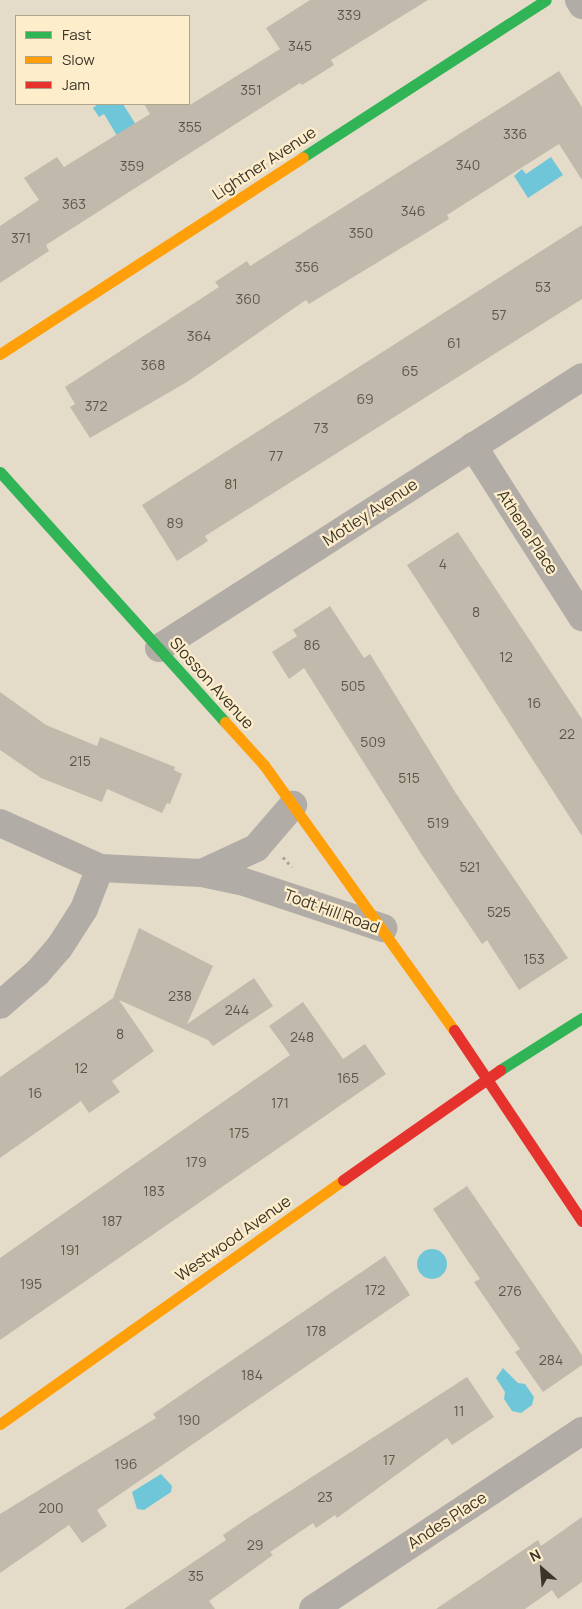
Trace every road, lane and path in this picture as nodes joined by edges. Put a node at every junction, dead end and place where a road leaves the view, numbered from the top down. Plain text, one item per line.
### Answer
1 (546, 0) edge
2 (579, 0) edge
3 (582, 5) edge
4 (0, 354) edge
5 (582, 377) edge
6 (473, 446) junction
7 (0, 472) edge
8 (582, 617) edge
9 (159, 648) junction
10 (294, 805) junction
11 (0, 822) edge
12 (100, 868) junction
13 (202, 873) junction
14 (383, 928) junction
15 (0, 1005) edge
16 (582, 1018) edge
17 (486, 1079) junction
18 (582, 1222) edge
19 (0, 1424) edge
20 (582, 1431) edge
21 (313, 1609) edge

1 - 4 street, Lightner Avenue
2 - 3 street
5 - 6 street, Motley Avenue
6 - 8 street, Athena Place
6 - 9 street, Motley Avenue
7 - 9 street, Slosson Avenue
9 - 10 street, Slosson Avenue
10 - 13 street
10 - 14 street, Slosson Avenue
11 - 12 street, Todt Hill Road
12 - 13 street, Todt Hill Road
12 - 15 street
13 - 14 street, Todt Hill Road
14 - 17 street, Todt Hill Road
16 - 17 street, Westwood Avenue
17 - 18 street, Todt Hill Road
17 - 19 street, Westwood Avenue
20 - 21 street, Andes Place

